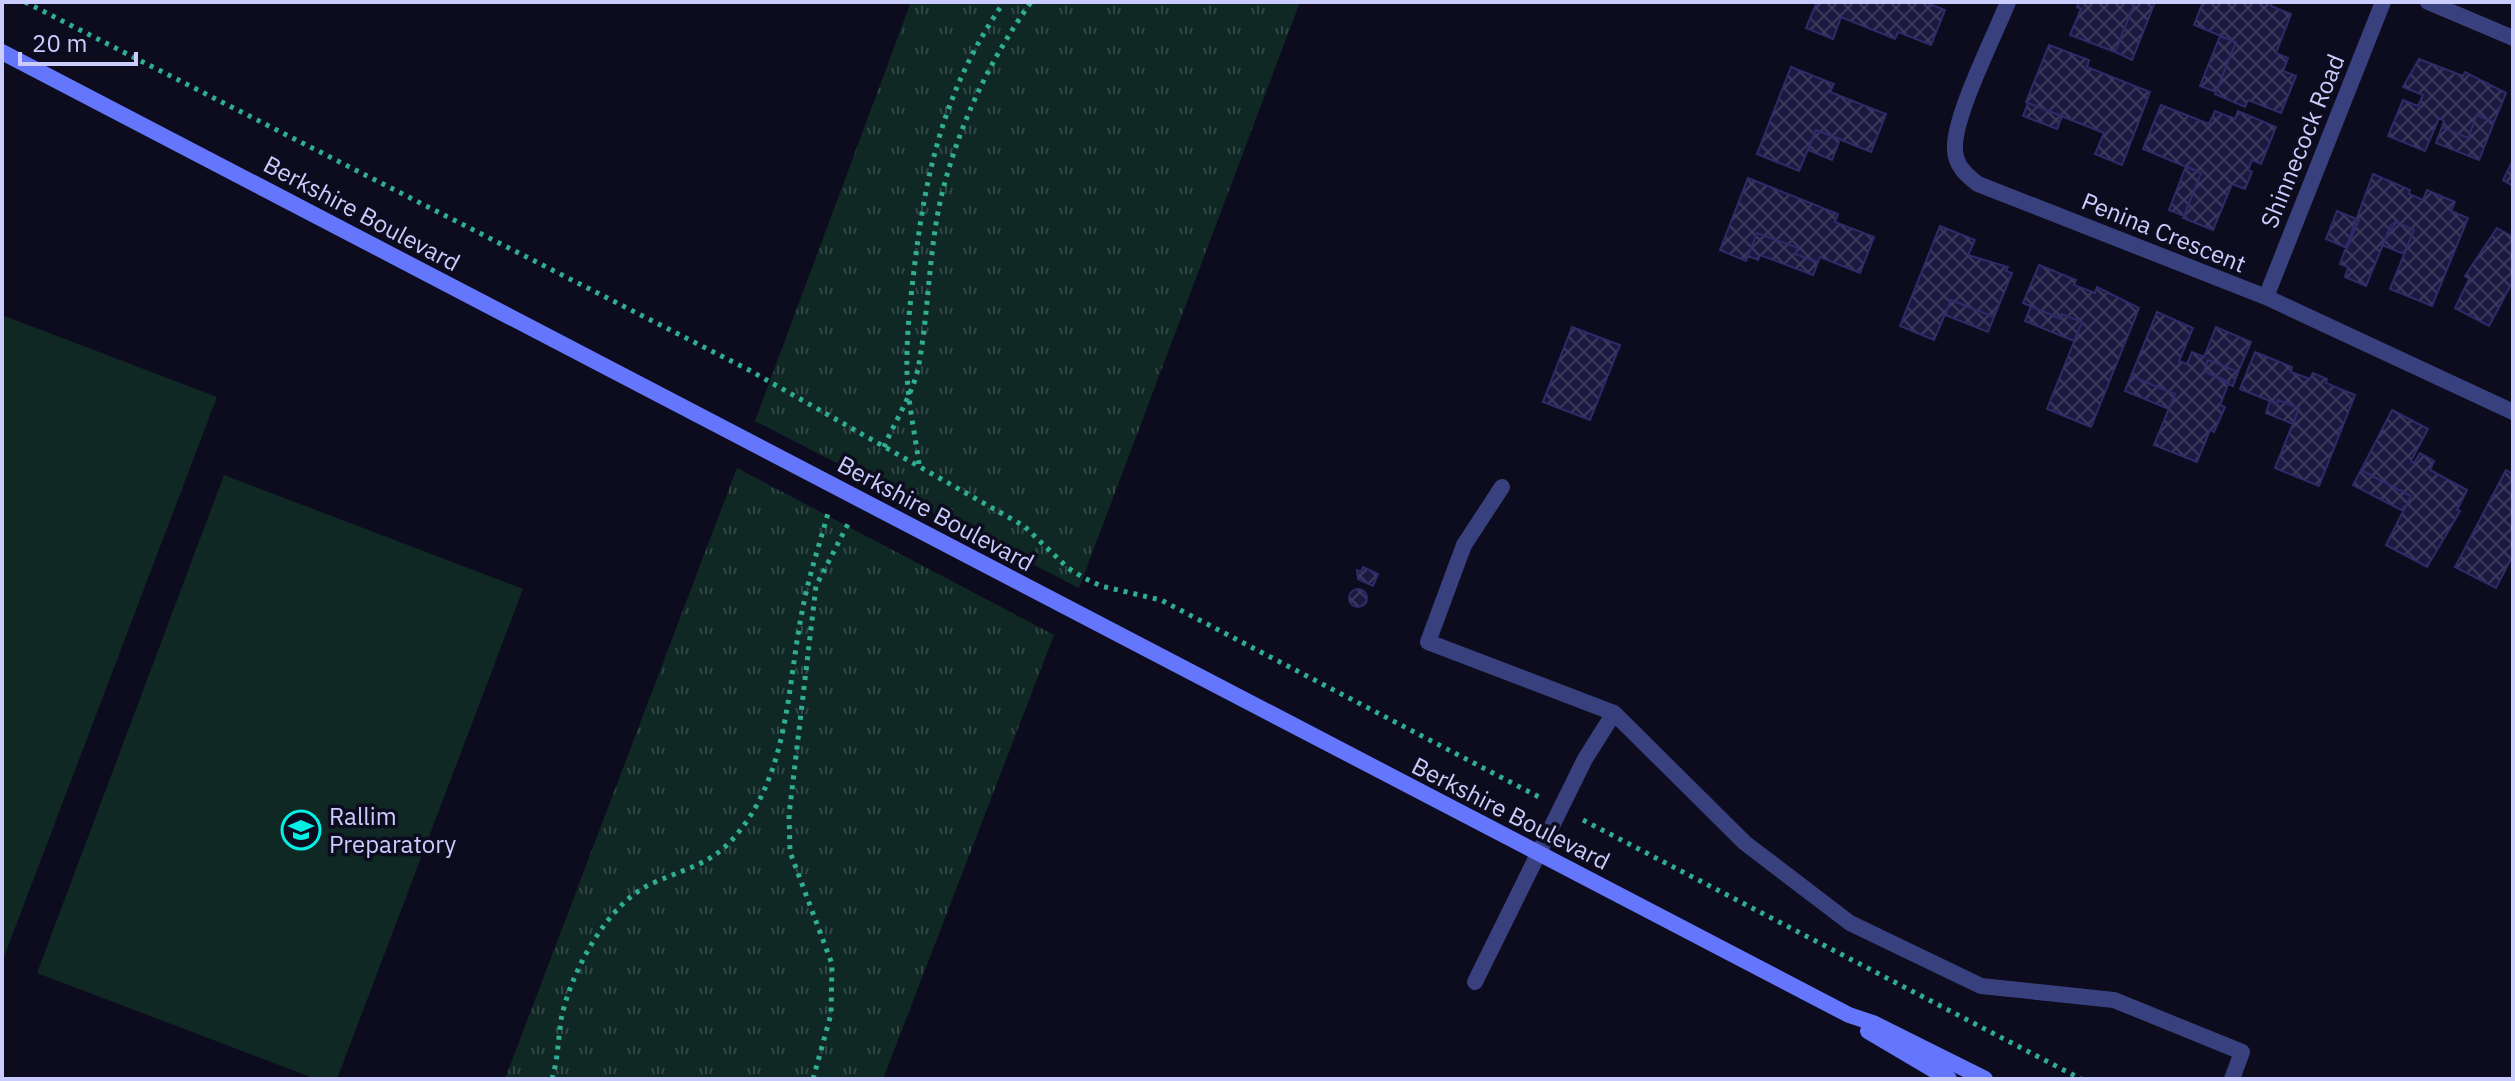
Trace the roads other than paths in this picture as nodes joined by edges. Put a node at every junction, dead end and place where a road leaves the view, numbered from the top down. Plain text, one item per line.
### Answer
1 (2008, 2) edge
2 (2383, 2) edge
3 (2428, 2) edge
4 (2513, 38) edge
5 (2, 52) edge
6 (2266, 297) junction
7 (2513, 412) edge
8 (1502, 487) dead end
9 (1614, 713) junction
10 (1539, 855) junction
11 (1475, 982) dead end
12 (1849, 1015) junction
13 (1949, 1079) edge
14 (1985, 1079) edge
15 (2232, 1079) edge

1 - 6 street, Penina Crescent
2 - 6 street, Shinnecock Road
3 - 4 street
5 - 10 street, Berkshire Boulevard
6 - 7 street, Penina Crescent
8 - 9 street
9 - 10 street
9 - 15 street
10 - 11 street
10 - 12 street, Berkshire Boulevard
12 - 13 street, Berkshire Boulevard
12 - 14 street, Berkshire Boulevard

